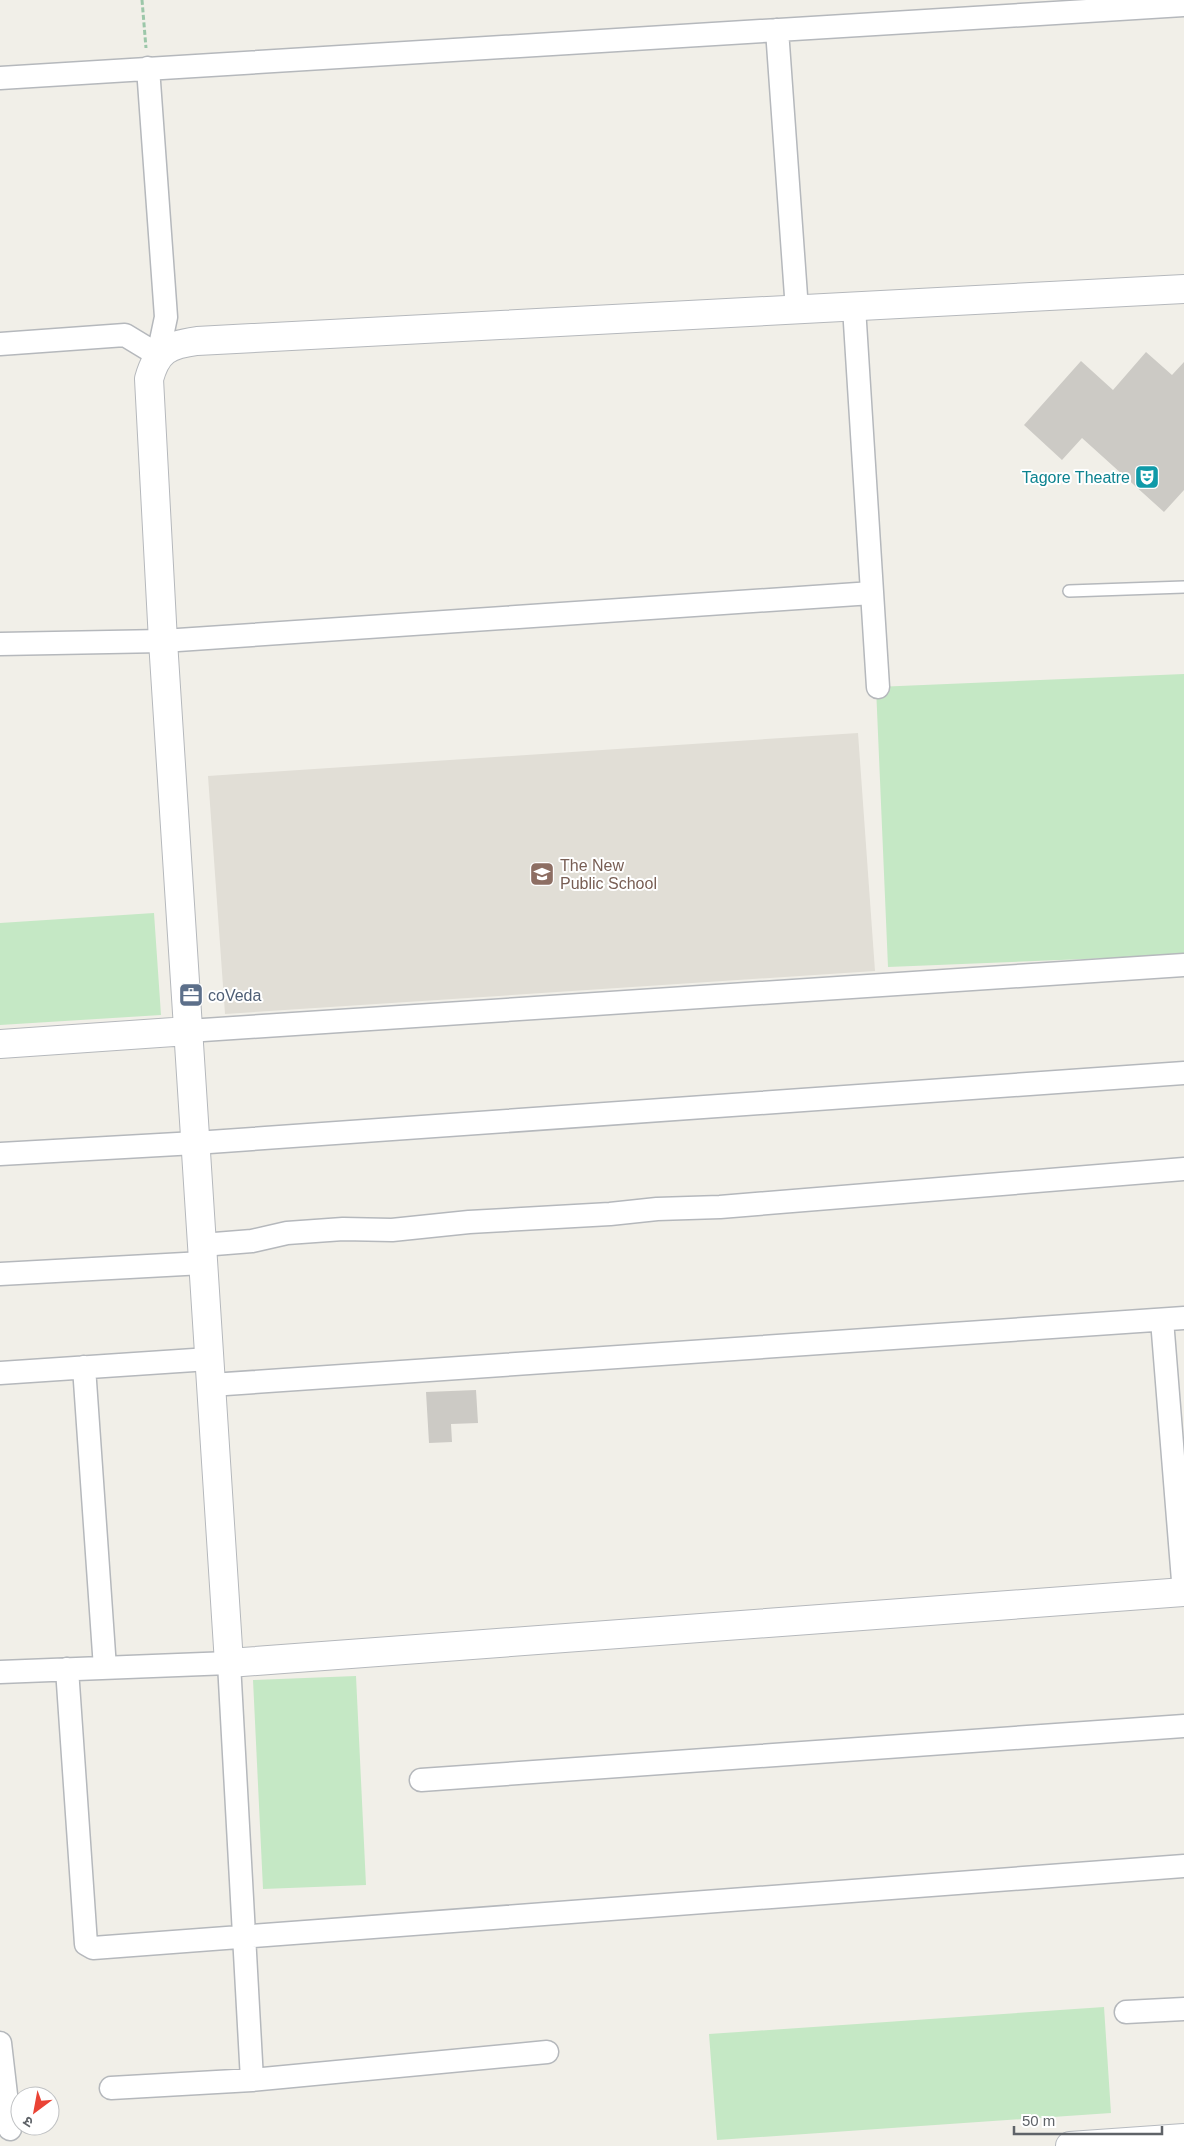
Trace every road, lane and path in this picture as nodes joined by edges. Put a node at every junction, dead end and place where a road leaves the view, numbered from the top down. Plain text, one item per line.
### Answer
1 (142, 0) edge
2 (1184, 5) edge
3 (777, 30) junction
4 (148, 68) junction
5 (0, 78) edge
6 (1184, 289) edge
7 (854, 307) junction
8 (797, 310) junction
9 (0, 344) edge
10 (158, 355) junction
11 (1184, 588) edge
12 (1069, 592) dead end
13 (872, 593) junction
14 (163, 641) junction
15 (0, 644) edge
16 (878, 687) dead end
17 (1184, 965) edge
18 (188, 1031) junction
19 (0, 1044) edge
20 (1184, 1073) edge
21 (196, 1143) junction
22 (0, 1154) edge
23 (1184, 1169) edge
24 (203, 1254) junction
25 (0, 1274) edge
26 (1184, 1318) edge
27 (1162, 1320) junction
28 (84, 1367) junction
29 (210, 1372) junction
30 (0, 1373) edge
31 (1184, 1592) edge
32 (229, 1663) junction
33 (105, 1668) junction
34 (67, 1669) junction
35 (0, 1672) edge
36 (1184, 1726) edge
37 (421, 1780) dead end
38 (1184, 1866) edge
39 (244, 1938) junction
40 (1184, 2009) edge
41 (1126, 2012) dead end
42 (0, 2043) edge
43 (547, 2052) dead end
44 (252, 2080) junction
45 (112, 2088) dead end
46 (10, 2129) dead end
47 (1184, 2138) edge
48 (1070, 2146) edge

1 - 4 path
2 - 3 street
3 - 4 street
3 - 8 street
4 - 5 street
4 - 10 street
6 - 7 street
7 - 8 street
7 - 13 street
8 - 10 street
9 - 10 street
10 - 14 street
11 - 12 lane
13 - 14 street
13 - 16 street
14 - 15 street
14 - 18 street
17 - 18 street
18 - 19 street
18 - 21 street
20 - 21 street
21 - 22 street
21 - 24 street
23 - 24 street
24 - 25 street
24 - 29 street
26 - 27 street
27 - 29 street
27 - 31 street
28 - 29 street
28 - 30 street
28 - 33 street
29 - 32 street
31 - 32 street
32 - 33 street
32 - 39 street
33 - 34 street
34 - 35 street
34 - 39 street
36 - 37 street
38 - 39 street
39 - 44 street
40 - 41 street
42 - 46 street
43 - 44 street
44 - 45 street
47 - 48 street

